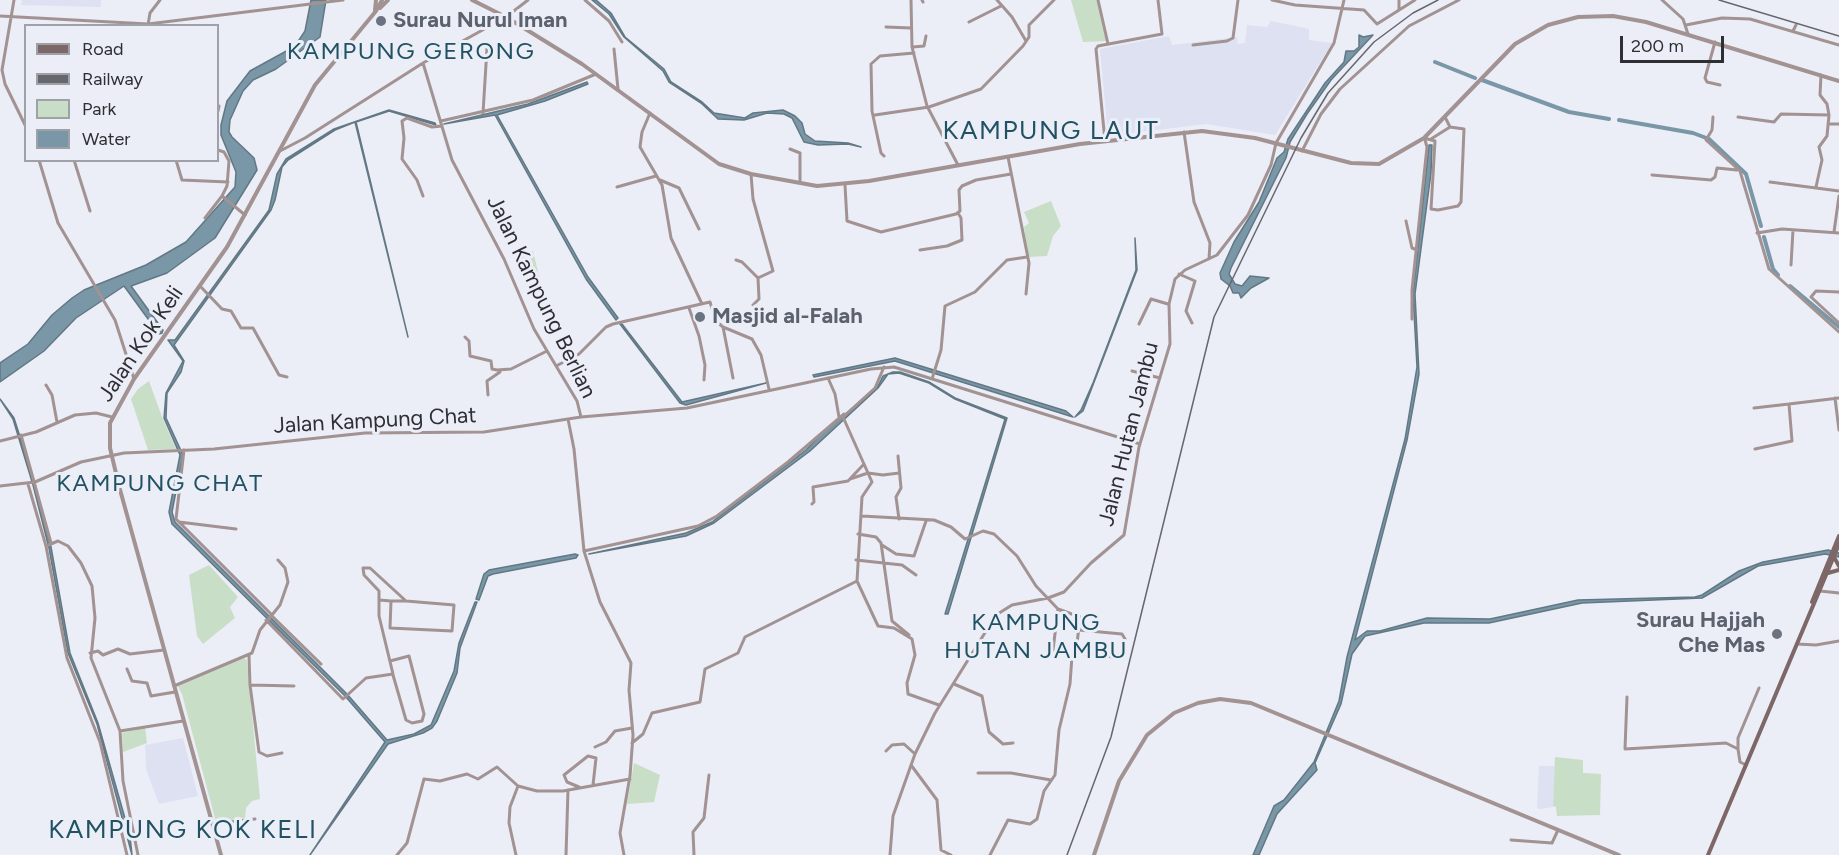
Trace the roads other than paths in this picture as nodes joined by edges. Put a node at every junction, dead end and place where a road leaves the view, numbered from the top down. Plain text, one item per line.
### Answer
1 (14, 0) edge
2 (160, 0) edge
3 (343, 0) edge
4 (376, 0) edge
5 (382, 0) edge
6 (388, 0) edge
7 (472, 0) edge
8 (528, 0) edge
9 (585, 0) edge
10 (911, 0) edge
11 (997, 0) edge
12 (1054, 0) edge
13 (1098, 0) edge
14 (1158, 0) edge
15 (1238, 0) edge
16 (1272, 0) edge
17 (1320, 0) edge
18 (1344, 0) edge
19 (1398, 0) edge
20 (1415, 0) edge
21 (1459, 0) edge
22 (1662, 0) edge
23 (334, 1) edge
24 (1320, 5) junction
25 (1001, 6) junction
26 (1343, 9) junction
27 (1399, 9) junction
28 (375, 12) junction
29 (0, 16) edge
30 (9, 16) junction
31 (506, 17) junction
32 (189, 20) junction
33 (969, 22) dead end
34 (133, 24) edge
35 (148, 24) edge
36 (156, 24) edge
37 (191, 24) edge
38 (1686, 25) junction
39 (1796, 25) dead end
40 (886, 27) dead end
41 (911, 28) junction
42 (1793, 31) junction
43 (1689, 34) junction
44 (926, 36) dead end
45 (1026, 41) junction
46 (622, 42) dead end
47 (1715, 42) junction
48 (1108, 44) junction
49 (1193, 45) dead end
50 (1839, 45) edge
51 (912, 47) junction
52 (487, 48) dead end
53 (614, 50) dead end
54 (914, 53) junction
55 (423, 63) junction
56 (596, 74) junction
57 (1821, 75) junction
58 (1839, 81) edge
59 (1720, 85) dead end
60 (618, 89) junction
61 (927, 106) junction
62 (483, 113) junction
63 (650, 113) junction
64 (875, 115) junction
65 (1829, 115) junction
66 (1445, 117) junction
67 (1713, 117) dead end
68 (1738, 117) dead end
69 (440, 121) junction
70 (24, 123) edge
71 (1828, 124) junction
72 (1839, 124) edge
73 (442, 126) junction
74 (1450, 127) junction
75 (1184, 132) junction
76 (1424, 139) junction
77 (1431, 140) junction
78 (1105, 141) junction
79 (1276, 143) junction
80 (790, 149) dead end
81 (219, 150) edge
82 (278, 151) junction
83 (1300, 151) junction
84 (884, 156) dead end
85 (1008, 156) junction
86 (40, 162) edge
87 (75, 162) edge
88 (177, 162) edge
89 (958, 165) junction
90 (1739, 170) junction
91 (751, 174) junction
92 (1011, 174) junction
93 (1652, 175) dead end
94 (658, 178) junction
95 (228, 182) junction
96 (1770, 182) dead end
97 (800, 184) junction
98 (845, 185) junction
99 (617, 187) dead end
100 (1816, 187) junction
101 (1839, 191) edge
102 (423, 196) dead end
103 (1839, 196) edge
104 (224, 197) junction
105 (90, 211) dead end
106 (243, 213) junction
107 (958, 213) junction
108 (205, 218) dead end
109 (1406, 220) dead end
110 (699, 229) dead end
111 (1793, 230) junction
112 (1759, 232) junction
113 (1834, 232) junction
114 (1839, 232) edge
115 (920, 250) dead end
116 (1417, 250) junction
117 (1027, 257) junction
118 (1209, 259) junction
119 (736, 261) dead end
120 (1791, 265) dead end
121 (1179, 274) junction
122 (758, 278) junction
123 (200, 286) junction
124 (1839, 292) edge
125 (1026, 294) dead end
126 (702, 304) junction
127 (1169, 304) junction
128 (753, 305) dead end
129 (697, 306) junction
130 (689, 308) junction
131 (693, 319) junction
132 (1412, 319) dead end
133 (1839, 322) edge
134 (1192, 323) dead end
135 (1139, 324) dead end
136 (723, 327) junction
137 (1839, 332) edge
138 (465, 338) dead end
139 (548, 351) junction
140 (558, 365) junction
141 (884, 367) junction
142 (502, 371) junction
143 (1132, 371) dead end
144 (287, 377) dead end
145 (733, 378) dead end
146 (828, 378) junction
147 (1160, 378) junction
148 (134, 379) junction
149 (704, 380) dead end
150 (932, 380) junction
151 (46, 385) dead end
152 (769, 389) junction
153 (488, 395) dead end
154 (1837, 398) edge
155 (1789, 404) junction
156 (1754, 408) dead end
157 (842, 416) junction
158 (112, 417) junction
159 (581, 417) junction
160 (568, 419) junction
161 (57, 422) junction
162 (1839, 431) edge
163 (19, 436) junction
164 (0, 441) edge
165 (1140, 444) junction
166 (1755, 449) dead end
167 (184, 450) junction
168 (112, 456) junction
169 (898, 456) dead end
170 (864, 464) junction
171 (868, 472) junction
172 (899, 473) junction
173 (850, 479) junction
174 (32, 482) junction
175 (0, 486) edge
176 (812, 504) dead end
177 (862, 516) junction
178 (899, 519) junction
179 (927, 520) junction
180 (177, 521) junction
181 (236, 529) dead end
182 (858, 534) junction
183 (1839, 536) edge
184 (48, 544) junction
185 (1839, 544) edge
186 (882, 545) junction
187 (584, 551) junction
188 (1833, 555) junction
189 (278, 560) dead end
190 (856, 560) junction
191 (884, 562) junction
192 (1828, 568) junction
193 (1839, 568) edge
194 (916, 575) dead end
195 (857, 581) junction
196 (1820, 591) junction
197 (1839, 593) edge
198 (1048, 598) junction
199 (379, 600) junction
200 (391, 601) junction
201 (406, 601) junction
202 (1058, 609) junction
203 (268, 617) junction
204 (1803, 626) junction
205 (1079, 630) junction
206 (912, 639) junction
207 (1839, 641) edge
208 (1796, 644) junction
209 (164, 651) junction
210 (90, 653) junction
211 (1074, 655) junction
212 (249, 656) junction
213 (390, 661) junction
214 (321, 664) dead end
215 (127, 669) dead end
216 (393, 674) junction
217 (954, 684) junction
218 (250, 685) junction
219 (174, 686) junction
220 (294, 686) dead end
221 (1759, 688) dead end
222 (175, 692) junction
223 (1627, 697) dead end
224 (940, 705) junction
225 (184, 721) junction
226 (632, 728) junction
227 (120, 731) junction
228 (633, 743) junction
229 (1013, 743) dead end
230 (595, 747) dead end
231 (1738, 749) junction
232 (886, 751) dead end
233 (282, 753) dead end
234 (915, 754) junction
235 (911, 765) junction
236 (1746, 765) junction
237 (978, 773) dead end
238 (709, 775) dead end
239 (630, 779) junction
240 (1051, 780) junction
241 (594, 785) junction
242 (518, 786) junction
243 (581, 787) junction
244 (568, 790) junction
245 (255, 819) dead end
246 (213, 824) junction
247 (1558, 830) junction
248 (1511, 840) dead end
249 (127, 855) edge
250 (138, 855) edge
251 (221, 855) edge
252 (397, 855) edge
253 (516, 855) edge
254 (566, 855) edge
255 (624, 855) edge
256 (694, 855) edge
257 (890, 855) edge
258 (951, 855) edge
259 (990, 855) edge
260 (1094, 855) edge
261 (1619, 855) edge
262 (1707, 855) edge

1 - 30 street
2 - 35 street
3 - 23 street
4 - 28 street
5 - 28 street, Jalan Kok Keli
6 - 28 street
7 - 31 street
8 - 31 street
9 - 46 street
10 - 41 street
11 - 25 street
12 - 45 street
13 - 48 street
14 - 48 street
15 - 49 street
16 - 24 street
17 - 24 street
18 - 26 street
19 - 27 street
20 - 27 street
21 - 83 street
22 - 38 street
23 - 32 street
24 - 26 street
25 - 33 street
25 - 45 street
26 - 27 street
26 - 79 street
28 - 82 street, Jalan Kok Keli
29 - 30 street
30 - 34 street
30 - 70 street
31 - 55 street
31 - 56 street
32 - 36 street
32 - 37 street
38 - 42 street
38 - 43 street
39 - 42 street
40 - 41 street
41 - 51 street
42 - 50 street
43 - 47 street
43 - 66 street
44 - 51 street
45 - 61 street
47 - 57 street
47 - 59 street
48 - 78 street
51 - 54 street
52 - 62 street
53 - 60 street
54 - 61 street
54 - 64 street
55 - 69 street, Jalan Kampung Berlian
55 - 82 street
56 - 60 street
56 - 62 street
57 - 58 street
57 - 65 street
60 - 63 street
61 - 64 street
61 - 89 street
62 - 69 street
63 - 91 street
63 - 94 street
64 - 84 street
65 - 68 street
65 - 71 street
66 - 74 street
66 - 76 street
67 - 90 street
69 - 73 street, Jalan Kampung Berlian
71 - 72 street
71 - 100 street
73 - 102 street
73 - 139 street, Jalan Kampung Berlian
74 - 77 street
74 - 77 street
75 - 78 street
75 - 79 street
75 - 118 street
76 - 77 street
76 - 83 street
76 - 116 street
78 - 85 street
79 - 83 street
79 - 118 street
80 - 97 street
81 - 95 street
82 - 106 street, Jalan Kok Keli
85 - 89 street
85 - 92 street
86 - 148 street
87 - 105 street
88 - 95 street
89 - 98 street
90 - 93 street
90 - 112 street
91 - 97 street
91 - 122 street
92 - 107 street
92 - 117 street
94 - 99 street
94 - 110 street
94 - 126 street
95 - 104 street
96 - 100 street
97 - 98 street
98 - 107 street
100 - 101 street
103 - 113 street
104 - 106 street
104 - 108 street
106 - 123 street, Jalan Kok Keli
107 - 115 street
109 - 116 street
111 - 112 street
111 - 113 street
111 - 120 street
112 - 137 street
113 - 114 street
116 - 132 street
117 - 125 street
117 - 150 street
118 - 121 street
119 - 122 street
121 - 127 street, Jalan Hutan Jambu
121 - 134 street
122 - 128 street
123 - 144 street
123 - 148 street, Jalan Kok Keli
124 - 133 street
126 - 129 street
126 - 136 street
127 - 135 street
127 - 147 street, Jalan Hutan Jambu
129 - 130 street
129 - 131 street
130 - 131 street
130 - 140 street
131 - 149 street
136 - 145 street
136 - 152 street
138 - 142 street
139 - 140 street, Jalan Kampung Berlian
139 - 142 street
140 - 159 street, Jalan Kampung Berlian
141 - 146 street
141 - 150 street
141 - 157 street
142 - 153 street
143 - 147 street
146 - 152 street
146 - 157 street
147 - 165 street, Jalan Hutan Jambu
148 - 158 street, Jalan Kok Keli
150 - 165 street
151 - 161 street
152 - 159 street
154 - 155 street
154 - 162 street
155 - 156 street
155 - 166 street
157 - 170 street
157 - 187 street
158 - 161 street
158 - 168 street, Jalan Kok Keli
159 - 160 street, Jalan Kampung Berlian
160 - 167 street, Jalan Kampung Chat
160 - 187 street, Jalan Kampung Berlian
161 - 163 street
163 - 164 street
163 - 174 street
165 - 198 street, Jalan Hutan Jambu
167 - 168 street, Jalan Kampung Chat
167 - 180 street
168 - 174 street
168 - 209 street, Jalan Kok Keli
169 - 172 street
170 - 171 street
170 - 173 street
171 - 172 street
171 - 173 street
171 - 177 street
172 - 178 street
173 - 176 street
174 - 175 street
174 - 184 street
174 - 184 street
177 - 178 street
177 - 182 street
178 - 179 street
179 - 186 street
179 - 198 street
180 - 181 street
180 - 203 street
182 - 186 street
182 - 190 street
183 - 188 main road
184 - 210 street
184 - 249 street
185 - 188 main road
186 - 191 street
187 - 226 street, Jalan Kampung Berlian
188 - 192 main road
188 - 193 main road
189 - 203 street
190 - 191 street
190 - 195 street
191 - 194 street
191 - 206 street
192 - 193 main road
192 - 193 main road
192 - 196 main road
192 - 204 main road
195 - 206 street
195 - 228 street
196 - 197 street
196 - 204 main road
198 - 202 street
198 - 217 street, Jalan Hutan Jambu
199 - 200 street
199 - 201 street
199 - 213 street
200 - 201 street
200 - 201 street
202 - 205 street
202 - 211 street
203 - 212 street
203 - 214 street
203 - 216 street
204 - 208 main road
205 - 211 street
205 - 211 street
206 - 224 street
207 - 208 street
208 - 236 main road
209 - 210 street
209 - 219 street, Jalan Kok Keli
210 - 227 street
211 - 240 street
212 - 218 street
212 - 219 street
213 - 216 street
213 - 216 street
215 - 222 street
217 - 224 street, Jalan Hutan Jambu
217 - 229 street
218 - 220 street
218 - 233 street
219 - 222 street, Jalan Kok Keli
221 - 231 street
222 - 225 street, Jalan Kok Keli
223 - 231 street
224 - 234 street, Jalan Hutan Jambu
225 - 227 street
225 - 246 street, Jalan Kok Keli
226 - 228 street, Jalan Kampung Berlian
226 - 230 street
227 - 250 street
228 - 239 street, Jalan Kampung Berlian
231 - 236 street
232 - 234 street
234 - 235 street, Jalan Hutan Jambu
235 - 257 street, Jalan Hutan Jambu
235 - 258 street
236 - 262 main road
237 - 240 street
238 - 256 street
239 - 241 street
239 - 255 street, Jalan Kampung Berlian
240 - 259 street
241 - 243 street
241 - 243 street
242 - 244 street
242 - 252 street
242 - 253 street
243 - 244 street
244 - 254 street
245 - 246 street
246 - 251 street, Jalan Kok Keli
247 - 248 street
247 - 260 street
247 - 261 street

